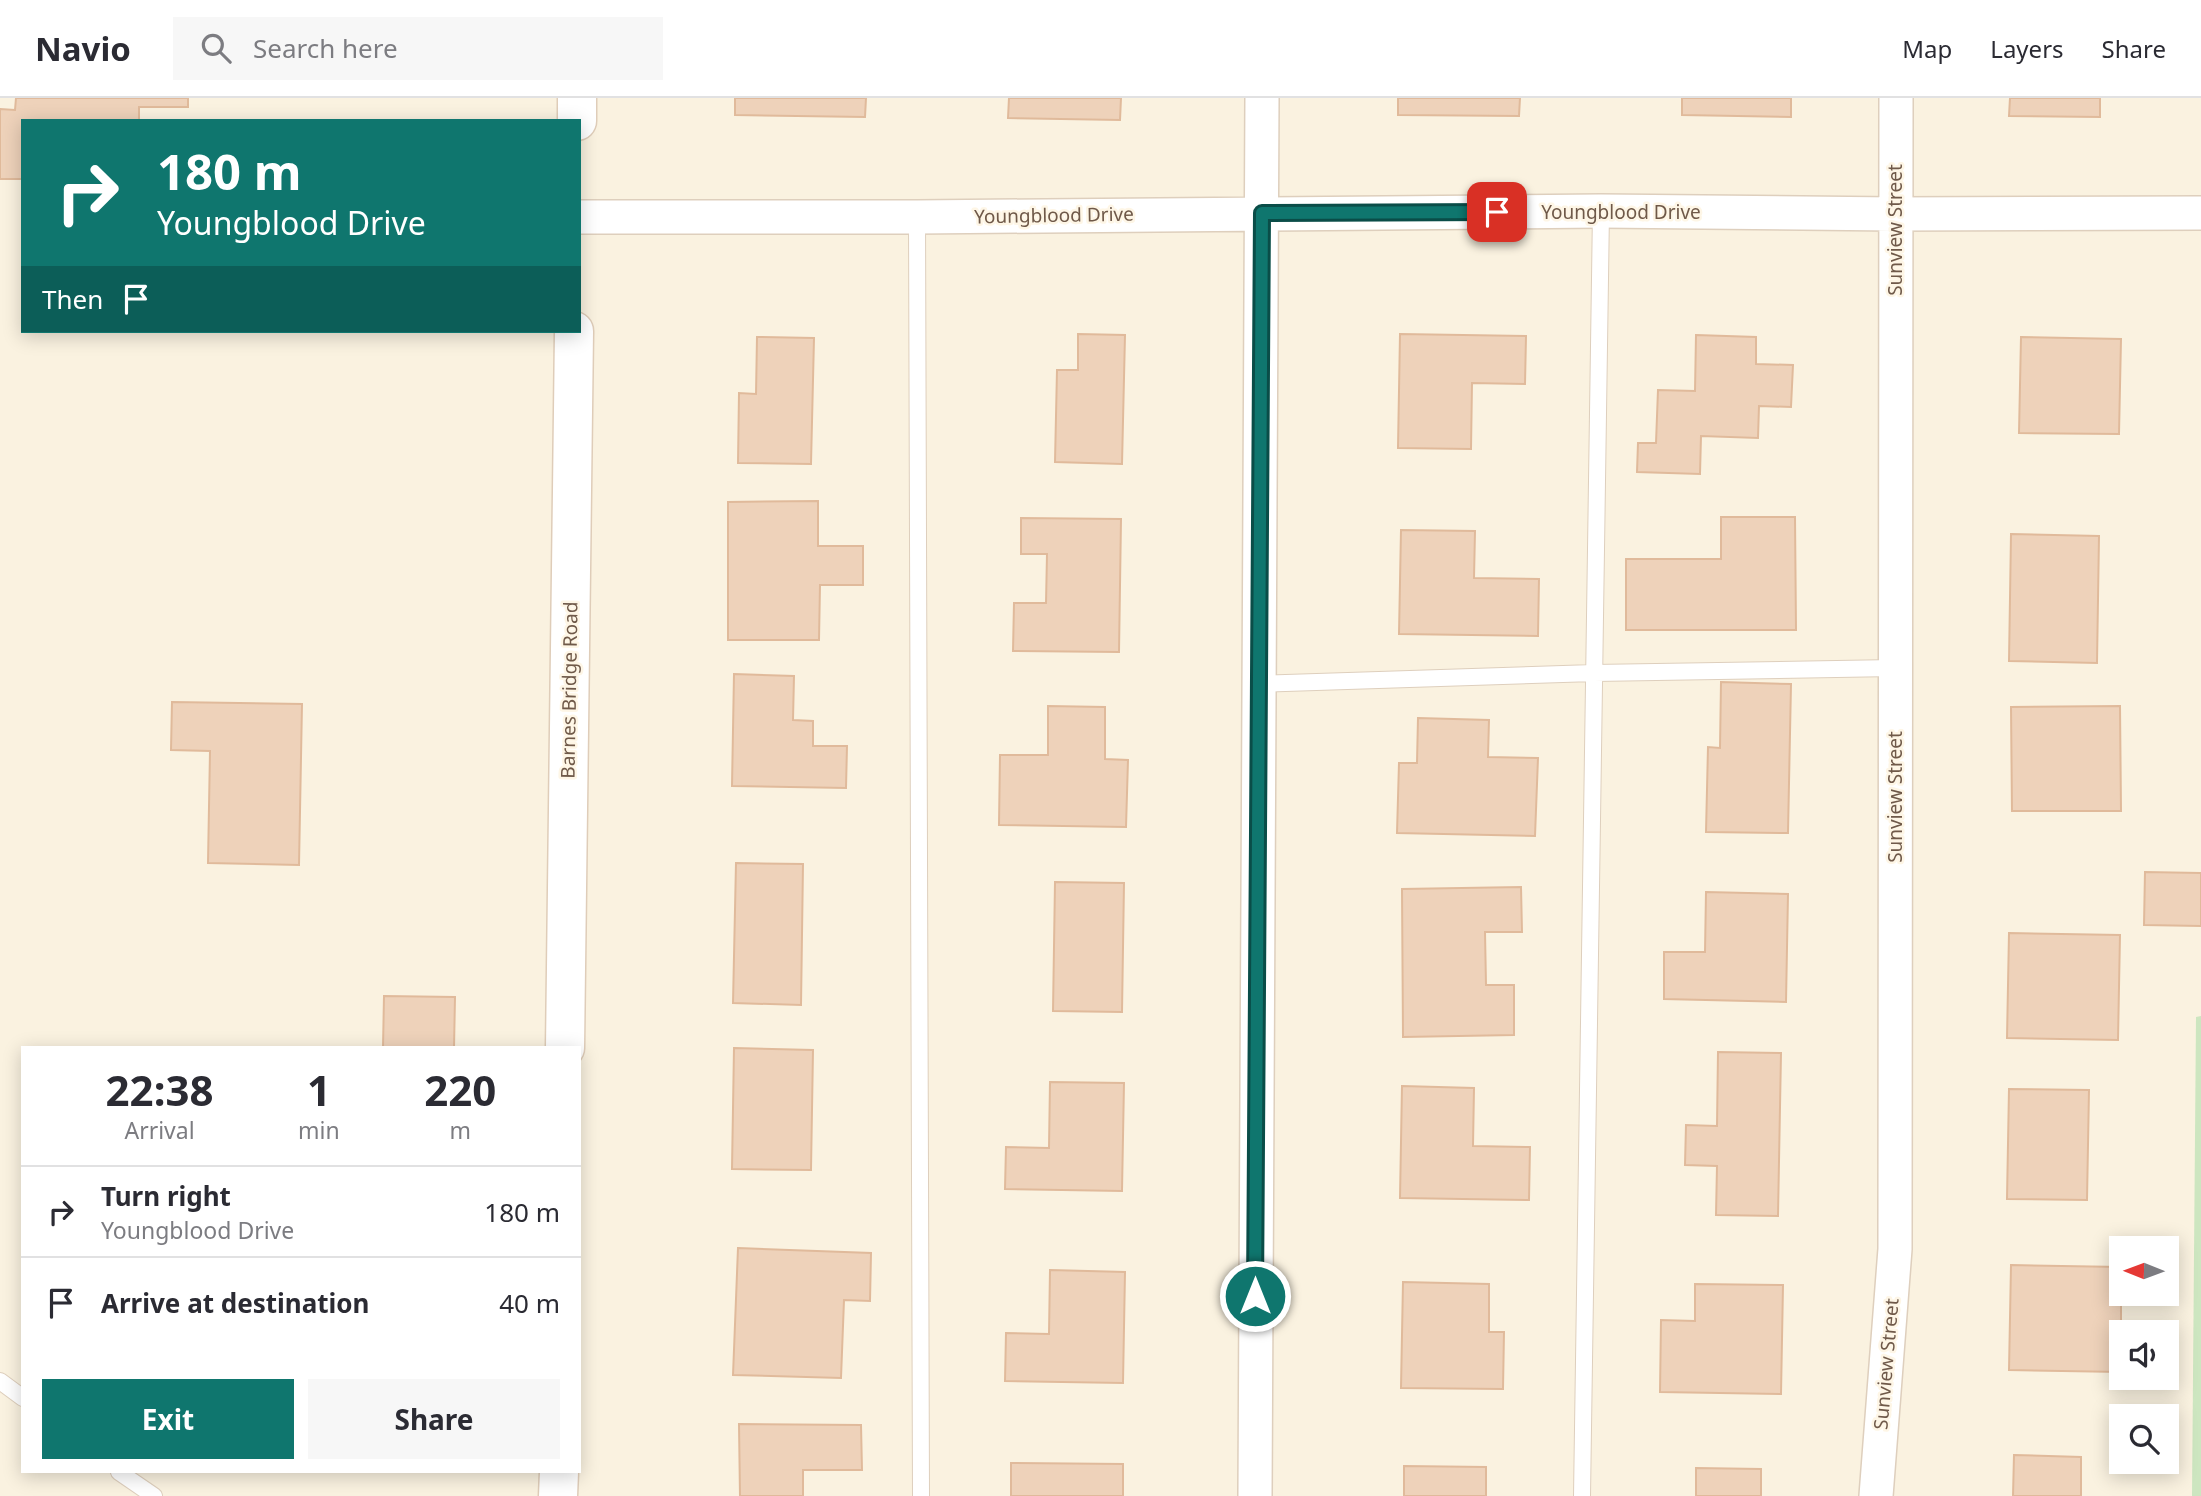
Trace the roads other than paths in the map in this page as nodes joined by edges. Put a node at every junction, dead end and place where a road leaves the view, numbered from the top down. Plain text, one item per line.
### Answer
1 (577, 98) edge
2 (1262, 98) edge
3 (1896, 98) edge
4 (576, 119) edge
5 (1601, 211) junction
6 (1262, 213) junction
7 (2201, 213) edge
8 (1895, 214) junction
9 (581, 217) edge
10 (917, 217) junction
11 (574, 333) edge
12 (1895, 668) junction
13 (1594, 673) junction
14 (1258, 684) junction
15 (565, 1046) edge
16 (0, 1381) edge
17 (21, 1397) edge
18 (120, 1473) edge
19 (559, 1473) edge
20 (154, 1496) edge
21 (558, 1496) edge
22 (921, 1496) edge
23 (1255, 1496) edge
24 (1582, 1496) edge
25 (1876, 1496) edge

1 - 4 street
2 - 6 street
3 - 8 street, Sunview Street
5 - 6 street, Youngblood Drive
5 - 8 street, Youngblood Drive
5 - 13 lane
6 - 10 street, Youngblood Drive
6 - 14 street
7 - 8 street, Youngblood Drive
8 - 12 street, Sunview Street
9 - 10 street, Youngblood Drive
10 - 22 lane
11 - 15 street, Barnes Bridge Road
12 - 13 lane
12 - 25 street, Sunview Street
13 - 14 lane
13 - 24 lane
14 - 23 street
16 - 17 lane
18 - 20 lane
19 - 21 street

